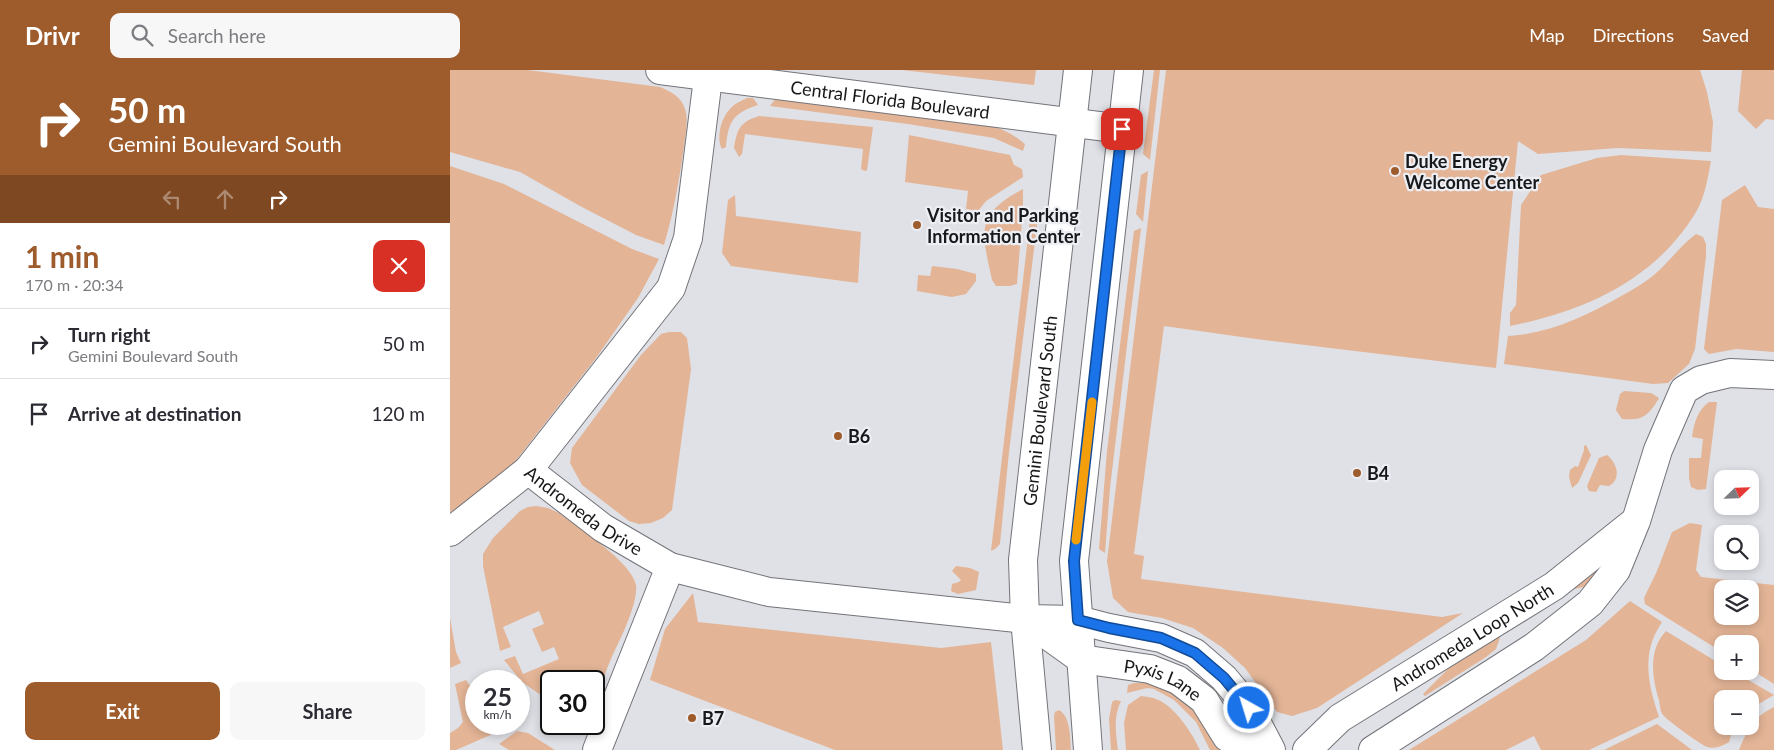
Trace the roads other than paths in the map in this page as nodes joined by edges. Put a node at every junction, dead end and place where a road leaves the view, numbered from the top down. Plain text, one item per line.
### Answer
1 (660, 70) edge
2 (1078, 70) edge
3 (1129, 70) edge
4 (708, 73) edge
5 (1072, 123) junction
6 (1122, 129) junction
7 (1774, 375) edge
8 (528, 470) junction
9 (1636, 521) junction
10 (450, 532) edge
11 (670, 567) junction
12 (1025, 619) junction
13 (1078, 620) junction
14 (1082, 659) junction
15 (597, 750) edge
16 (1037, 750) edge
17 (1088, 750) edge
18 (1247, 750) edge
19 (1271, 750) edge
20 (1307, 750) edge
21 (1373, 750) edge

1 - 4 street, Central Florida Boulevard
2 - 5 street, Gemini Boulevard South
3 - 6 street
4 - 5 street, Central Florida Boulevard
4 - 8 street, Andromeda Drive
5 - 6 street, Central Florida Boulevard
5 - 12 street, Gemini Boulevard South
6 - 13 street
7 - 9 street, Andromeda Loop North
8 - 10 street
8 - 11 street, Andromeda Drive
9 - 20 street, Andromeda Loop North
9 - 21 street, Andromeda Loop North
11 - 12 street, Andromeda Drive
11 - 15 street
12 - 13 street, Pyxis Lane
12 - 14 street
12 - 16 street, Gemini Boulevard South
13 - 14 street
13 - 19 street, Pyxis Lane
14 - 17 street
14 - 18 street, Pyxis Lane

